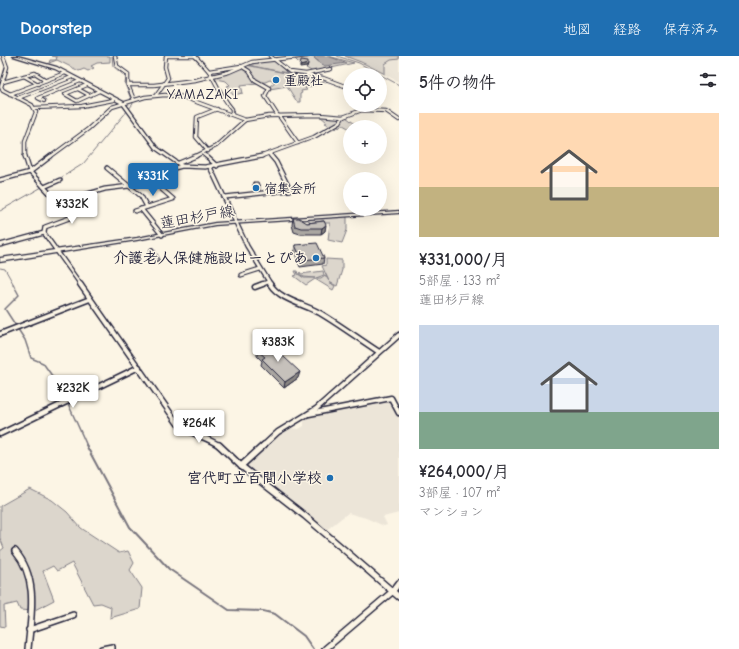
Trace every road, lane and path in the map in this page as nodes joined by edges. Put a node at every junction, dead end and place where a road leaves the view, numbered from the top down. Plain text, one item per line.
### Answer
1 (3, 56) edge
2 (15, 56) edge
3 (115, 56) edge
4 (166, 56) edge
5 (195, 56) edge
6 (270, 56) edge
7 (307, 56) edge
8 (275, 59) junction
9 (241, 66) junction
10 (331, 69) dead end
11 (209, 71) junction
12 (65, 73) junction
13 (289, 73) dead end
14 (313, 74) junction
15 (24, 76) junction
16 (212, 76) junction
17 (72, 77) junction
18 (46, 80) junction
19 (80, 81) junction
20 (3, 82) junction
21 (37, 84) junction
22 (164, 84) junction
23 (87, 85) junction
24 (343, 85) edge
25 (128, 86) junction
26 (44, 88) junction
27 (78, 89) junction
28 (99, 91) junction
29 (52, 92) junction
30 (10, 94) junction
31 (89, 95) junction
32 (156, 96) junction
33 (18, 98) junction
34 (113, 100) junction
35 (134, 100) junction
36 (44, 101) dead end
37 (121, 102) junction
38 (35, 108) junction
39 (217, 110) junction
40 (357, 112) edge
41 (387, 112) edge
42 (232, 114) junction
43 (278, 116) junction
44 (343, 117) junction
45 (245, 120) junction
46 (399, 120) edge
47 (298, 143) junction
48 (208, 151) junction
49 (203, 154) junction
50 (269, 154) junction
51 (180, 165) junction
52 (217, 166) junction
53 (210, 167) junction
54 (106, 168) dead end
55 (30, 172) junction
56 (0, 180) edge
57 (60, 180) dead end
58 (151, 180) junction
59 (128, 186) junction
60 (44, 187) junction
61 (224, 197) junction
62 (60, 202) junction
63 (148, 207) junction
64 (141, 209) junction
65 (135, 211) dead end
66 (399, 212) edge
67 (236, 221) junction
68 (44, 233) junction
69 (162, 235) junction
70 (0, 245) edge
71 (57, 250) junction
72 (152, 250) dead end
73 (157, 259) dead end
74 (0, 260) edge
75 (260, 269) junction
76 (241, 275) dead end
77 (268, 282) junction
78 (255, 287) dead end
79 (90, 298) junction
80 (0, 334) edge
81 (399, 335) edge
82 (379, 352) junction
83 (139, 367) junction
84 (399, 413) edge
85 (309, 414) junction
86 (0, 434) edge
87 (241, 466) junction
88 (15, 551) dead end
89 (399, 583) edge
90 (392, 592) junction
91 (399, 596) edge
92 (73, 615) dead end
93 (29, 630) junction
94 (28, 649) edge
95 (102, 649) edge
96 (112, 649) edge
97 (325, 649) edge

1 - 20 street
2 - 12 main road
3 - 25 street
4 - 5 street
4 - 22 street
5 - 11 street
6 - 8 street
7 - 8 street
8 - 9 street
8 - 14 street
9 - 11 street
9 - 16 street
9 - 43 street
10 - 14 street
11 - 16 street
12 - 17 main road
12 - 18 street
13 - 14 street
14 - 24 street
15 - 18 street
15 - 20 street
15 - 21 street
16 - 22 street
16 - 42 street
17 - 19 main road
17 - 26 street
18 - 21 street
19 - 23 main road
19 - 29 street
20 - 30 street
21 - 26 street
21 - 30 street
22 - 25 street
22 - 32 street
23 - 27 street
23 - 28 main road
25 - 35 street
26 - 29 street
26 - 33 street
27 - 31 street
27 - 31 street
28 - 31 street
28 - 34 main road
29 - 36 street
30 - 33 street
32 - 35 street
32 - 39 street
33 - 38 street
34 - 37 main road
34 - 38 street
35 - 37 street
37 - 51 main road
37 - 55 street
38 - 55 street
39 - 42 street
39 - 48 street
40 - 44 street
41 - 46 street
42 - 45 street
43 - 44 street
43 - 45 street
43 - 47 street
44 - 47 street
45 - 48 street
47 - 50 street
48 - 49 street
49 - 51 street
49 - 52 street
50 - 52 street
50 - 61 street
51 - 53 street
51 - 58 street
52 - 53 street
53 - 61 street
54 - 59 street
55 - 56 street
55 - 60 street
57 - 60 street
58 - 59 street
58 - 63 street
59 - 62 street
59 - 63 street
60 - 62 street
61 - 67 street
62 - 68 street
63 - 64 street
64 - 65 street
64 - 69 street
66 - 67 main road, 蓮田杉戸線
67 - 69 main road, 蓮田杉戸線
67 - 75 street
68 - 70 street
68 - 71 street
69 - 71 main road, 蓮田杉戸線
71 - 74 main road, 蓮田杉戸線
71 - 79 street
72 - 73 street
75 - 76 street
75 - 77 street
77 - 78 street
77 - 82 street
79 - 80 street
79 - 83 street
81 - 82 street
82 - 85 street
83 - 86 street
83 - 87 street
84 - 85 street
85 - 87 street
87 - 90 street
88 - 93 street
89 - 90 street
90 - 91 street
90 - 97 street
92 - 93 street
93 - 94 street
95 - 96 street

